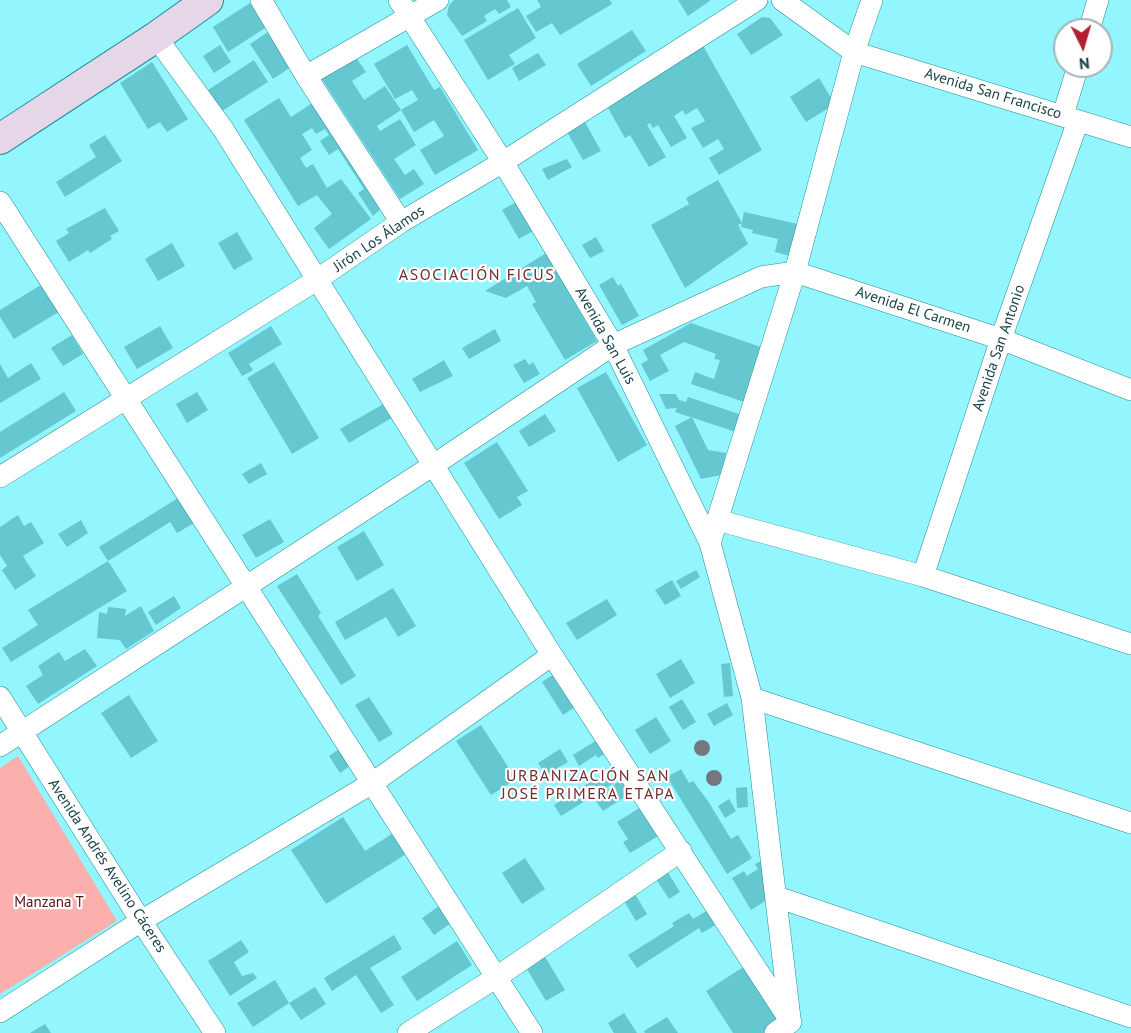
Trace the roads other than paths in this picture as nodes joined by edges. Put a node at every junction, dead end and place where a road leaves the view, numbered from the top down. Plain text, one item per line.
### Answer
1 (208, 0) edge
2 (261, 0) edge
3 (438, 0) edge
4 (757, 0) edge
5 (782, 0) edge
6 (872, 0) edge
7 (1098, 0) edge
8 (405, 8) edge
9 (1093, 18) edge
10 (156, 38) junction
11 (854, 52) junction
12 (306, 76) junction
13 (1076, 78) edge
14 (1070, 118) junction
15 (1131, 137) edge
16 (0, 139) edge
17 (503, 162) junction
18 (0, 202) edge
19 (401, 222) junction
20 (795, 272) junction
21 (315, 281) junction
22 (1001, 339) junction
23 (613, 345) junction
24 (1131, 390) edge
25 (126, 398) junction
26 (432, 466) junction
27 (0, 477) edge
28 (717, 520) junction
29 (710, 543) junction
30 (923, 576) junction
31 (244, 587) junction
32 (1131, 644) edge
33 (552, 655) junction
34 (0, 697) edge
35 (752, 698) junction
36 (21, 731) junction
37 (0, 746) edge
38 (374, 782) junction
39 (1131, 823) edge
40 (681, 851) junction
41 (777, 897) junction
42 (141, 921) junction
43 (497, 977) junction
44 (0, 1012) edge
45 (1131, 1019) edge
46 (787, 1029) edge
47 (215, 1033) edge
48 (408, 1033) edge
49 (532, 1033) edge
50 (1128, 1033) edge

1 - 10 street
2 - 12 street
3 - 8 street
4 - 17 street, Jirón Los Álamos
5 - 11 street, Avenida San Francisco
6 - 11 street
7 - 9 street
8 - 12 street
8 - 17 street, Avenida San Luis
10 - 16 street
10 - 21 street
11 - 14 street, Avenida San Francisco
11 - 20 street
12 - 19 street
13 - 14 street, Avenida San Antonio
14 - 15 street, Avenida San Francisco
14 - 22 street, Avenida San Antonio
17 - 19 street, Jirón Los Álamos
17 - 23 street, Avenida San Luis
18 - 25 street
19 - 21 street, Jirón Los Álamos
20 - 22 street, Avenida El Carmen
20 - 23 street
20 - 28 street
21 - 25 street, Jirón Los Álamos
21 - 26 street
22 - 24 street, Avenida El Carmen
22 - 30 street, Avenida San Antonio
23 - 26 street
23 - 29 street, Avenida San Luis
25 - 27 street, Jirón Los Álamos
25 - 31 street
26 - 31 street
26 - 33 street
28 - 29 street
28 - 30 street
29 - 35 street, Avenida San Luis
30 - 32 street
31 - 36 street
31 - 38 street
33 - 38 street
33 - 40 street
34 - 36 street, Avenida Andrés Avelino Cáceres
35 - 39 street
35 - 41 street, Avenida San Luis
36 - 37 street
36 - 42 street, Avenida Andrés Avelino Cáceres
38 - 42 street
38 - 43 street
40 - 43 street
40 - 46 street
41 - 45 street
41 - 46 street, Avenida San Luis
42 - 44 street
42 - 47 street, Avenida Andrés Avelino Cáceres
43 - 48 street
43 - 49 street
45 - 50 street

